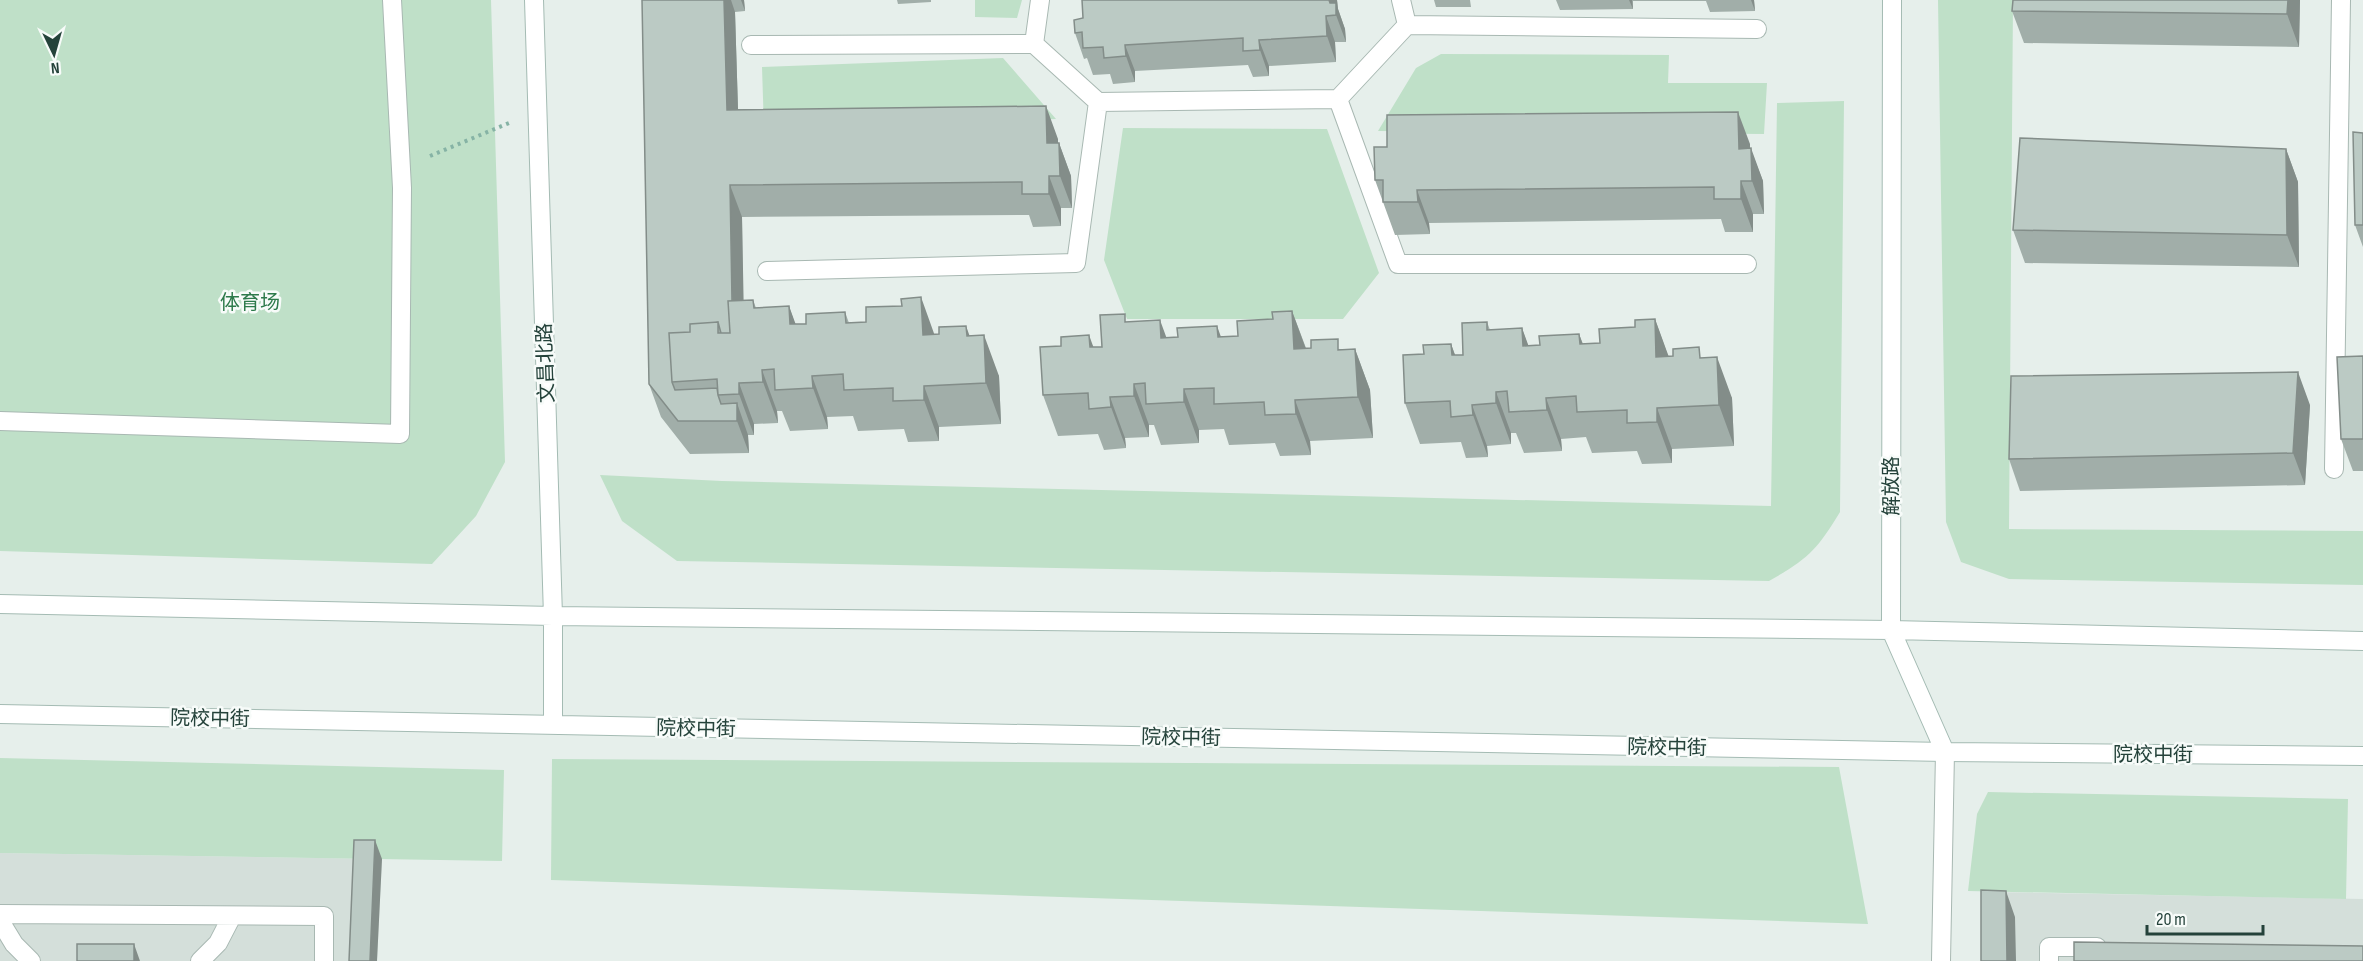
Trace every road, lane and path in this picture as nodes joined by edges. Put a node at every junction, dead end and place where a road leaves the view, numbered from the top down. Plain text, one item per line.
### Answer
1 (392, 0) edge
2 (534, 0) edge
3 (1040, 0) edge
4 (1401, 0) edge
5 (1892, 0) edge
6 (2341, 0) edge
7 (1407, 25) junction
8 (1757, 29) dead end
9 (1034, 44) junction
10 (751, 45) dead end
11 (1338, 99) junction
12 (1098, 102) junction
13 (513, 121) dead end
14 (402, 168) junction
15 (1747, 264) dead end
16 (767, 271) dead end
17 (0, 421) edge
18 (2334, 469) dead end
19 (0, 604) edge
20 (553, 616) junction
21 (1891, 630) junction
22 (2363, 641) edge
23 (0, 714) edge
24 (553, 725) junction
25 (1945, 752) junction
26 (2363, 756) edge
27 (0, 914) edge
28 (232, 916) junction
29 (0, 921) edge
30 (2119, 947) edge
31 (31, 961) edge
32 (200, 961) edge
33 (324, 961) edge
34 (1941, 961) edge
35 (2049, 961) edge

1 - 14 main road
2 - 20 main road, 文昌北路
3 - 9 main road
4 - 7 main road
5 - 21 main road, 解放路
6 - 18 main road
7 - 8 main road
7 - 11 main road
9 - 10 main road
9 - 12 main road
11 - 12 main road
11 - 15 main road
12 - 16 main road
13 - 14 path
14 - 17 main road
19 - 20 main road
20 - 21 main road
20 - 24 main road, 文昌北路
21 - 22 main road
21 - 25 main road, 解放路
23 - 24 main road, 院校中街
24 - 25 main road, 院校中街
25 - 26 main road, 院校中街
25 - 34 main road, 解放路
27 - 28 main road
28 - 32 main road
28 - 33 main road
29 - 31 main road
30 - 35 main road

